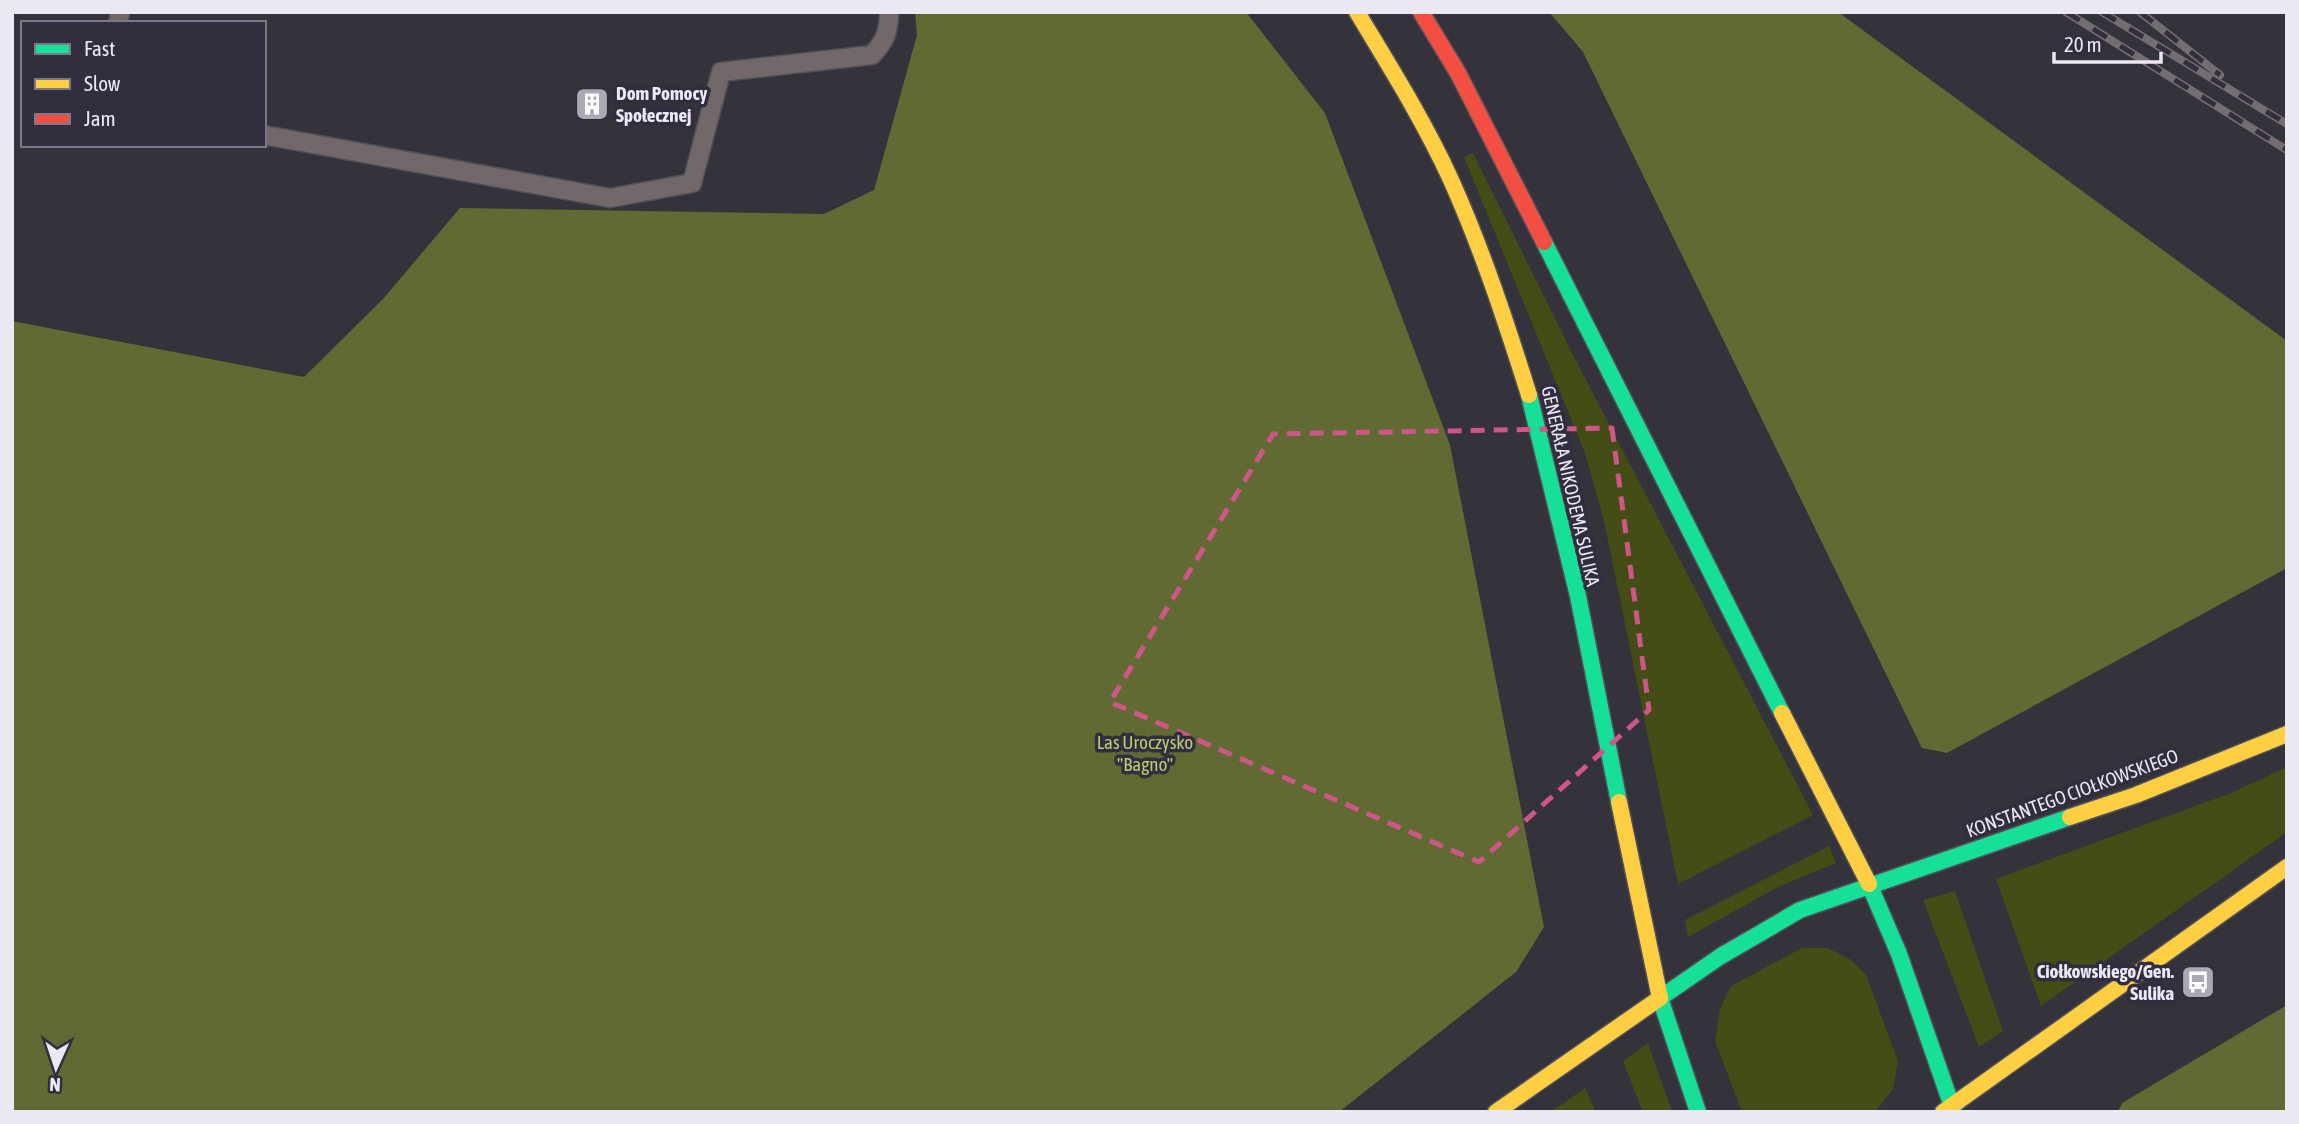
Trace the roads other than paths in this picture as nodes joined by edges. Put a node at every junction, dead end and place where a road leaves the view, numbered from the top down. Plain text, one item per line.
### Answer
1 (889, 12) edge
2 (1357, 12) edge
3 (1421, 12) edge
4 (266, 135) edge
5 (2287, 734) edge
6 (2287, 867) edge
7 (1869, 884) junction
8 (1660, 999) junction
9 (1950, 1110) edge
10 (1496, 1112) edge
11 (1698, 1112) edge

1 - 4 lane
2 - 8 main road, GENERAŁA NIKODEMA SULIKA
3 - 7 main road
5 - 7 main road, KONSTANTEGO CIOŁKOWSKIEGO
6 - 9 main road
7 - 8 main road, KONSTANTEGO CIOŁKOWSKIEGO
7 - 9 main road
8 - 10 main road
8 - 11 main road, GENERAŁA NIKODEMA SULIKA

